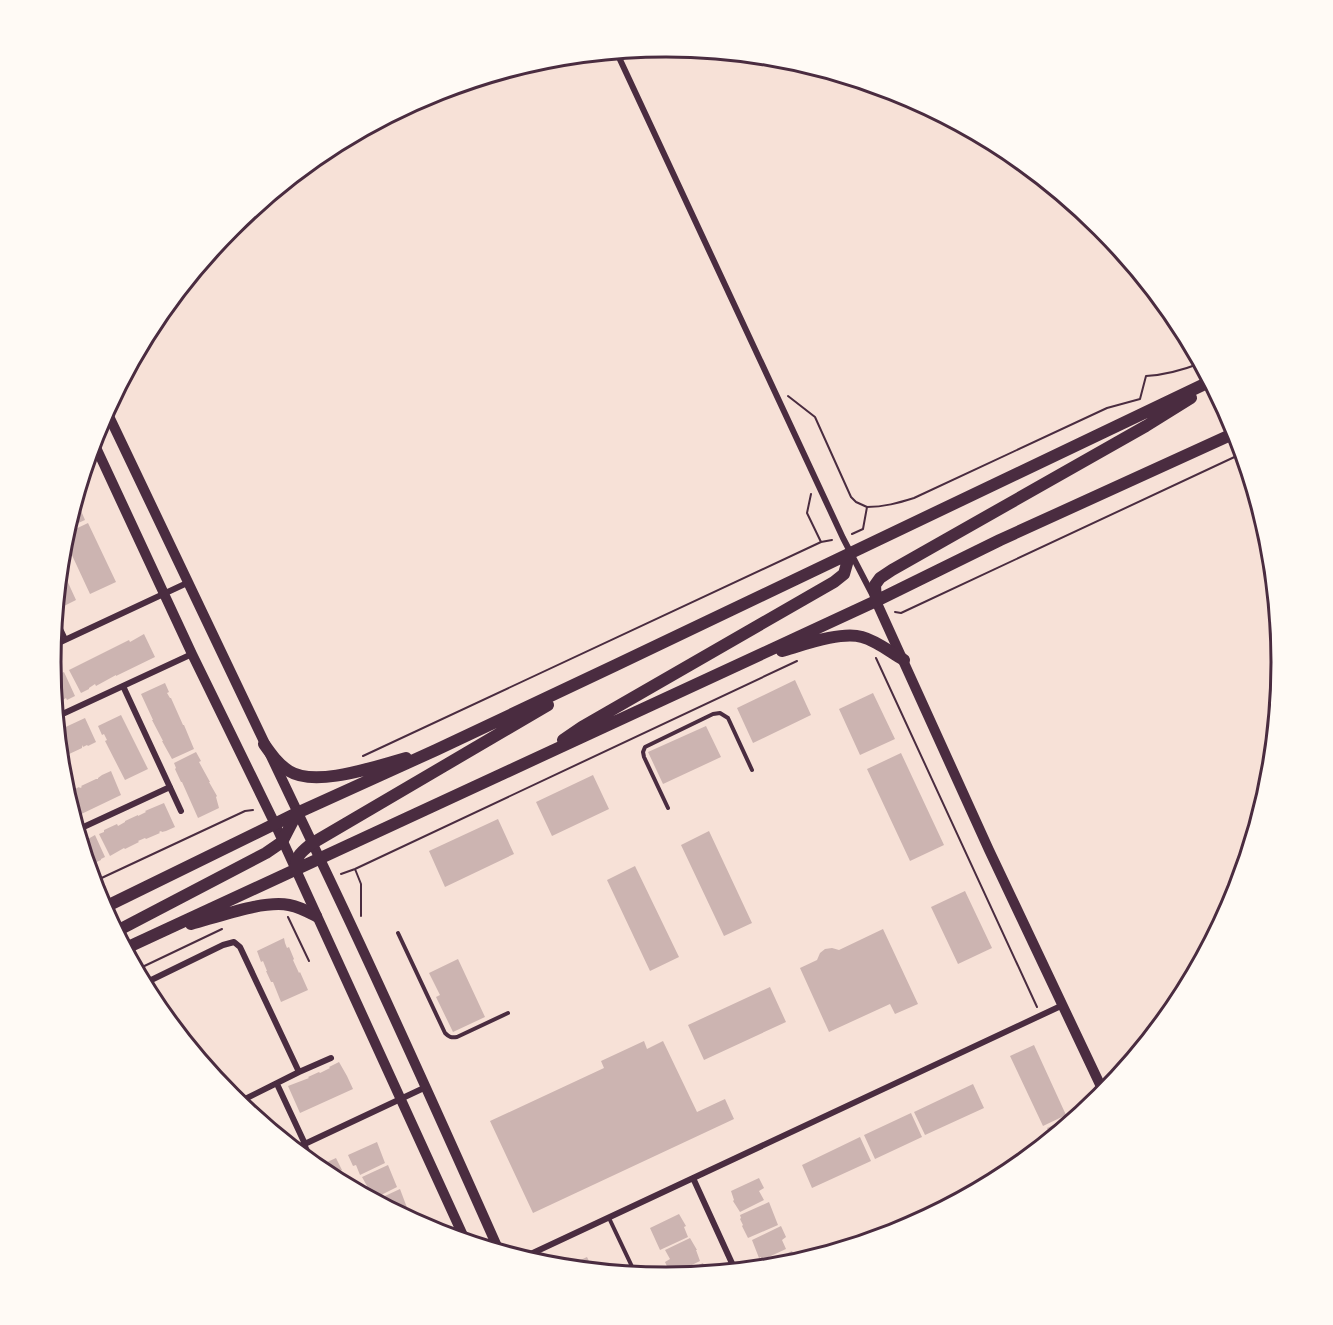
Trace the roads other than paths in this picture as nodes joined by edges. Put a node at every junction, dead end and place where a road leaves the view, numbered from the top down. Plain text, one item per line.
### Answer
1 (620, 59) edge
2 (1205, 386) edge
3 (1206, 387) edge
4 (111, 421) edge
5 (1228, 436) edge
6 (99, 453) edge
7 (850, 553) junction
8 (187, 583) junction
9 (165, 594) junction
10 (876, 601) junction
11 (62, 631) edge
12 (66, 640) junction
13 (62, 642) edge
14 (192, 654) junction
15 (904, 660) junction
16 (616, 665) junction
17 (735, 666) junction
18 (123, 686) junction
19 (63, 714) edge
20 (264, 744) junction
21 (436, 750) junction
22 (538, 758) junction
23 (752, 770) dead end
24 (170, 787) junction
25 (668, 808) dead end
26 (181, 811) dead end
27 (297, 813) junction
28 (275, 824) junction
29 (84, 827) edge
30 (282, 842) junction
31 (311, 844) junction
32 (319, 858) junction
33 (295, 870) junction
34 (111, 904) edge
35 (316, 916) junction
36 (122, 928) edge
37 (160, 932) junction
38 (398, 933) dead end
39 (131, 945) edge
40 (151, 980) edge
41 (1063, 1005) junction
42 (508, 1013) dead end
43 (331, 1058) dead end
44 (300, 1072) junction
45 (277, 1084) junction
46 (1100, 1085) edge
47 (426, 1087) junction
48 (246, 1099) edge
49 (401, 1099) junction
50 (305, 1144) junction
51 (302, 1146) edge
52 (308, 1150) edge
53 (693, 1178) junction
54 (609, 1217) junction
55 (461, 1232) edge
56 (496, 1243) edge
57 (532, 1252) edge
58 (733, 1264) edge
59 (632, 1267) edge

1 - 7 street
2 - 7 main road
3 - 10 main road
4 - 8 street
5 - 10 main road
6 - 9 street
7 - 10 street
7 - 16 main road
7 - 22 main road
8 - 9 street
8 - 20 street
9 - 12 street
9 - 14 street
10 - 15 street
10 - 17 main road
11 - 12 lane
12 - 13 street
14 - 18 street
14 - 28 street
15 - 17 main road
15 - 41 street
16 - 21 main road
16 - 31 main road
17 - 22 main road
18 - 19 street
18 - 24 street
20 - 21 main road
20 - 27 street
21 - 27 main road
22 - 32 main road
23 - 25 lane
24 - 26 street
24 - 29 street
27 - 28 main road
27 - 30 main road
27 - 31 street
28 - 30 street
28 - 34 main road
30 - 33 street
30 - 36 main road
31 - 32 street
31 - 33 main road
32 - 33 main road
32 - 47 street
33 - 35 street
33 - 37 main road
35 - 37 main road
35 - 49 street
37 - 39 main road
38 - 42 lane
40 - 44 street
41 - 46 street
41 - 53 street
43 - 44 street
44 - 45 street
45 - 48 street
45 - 50 street
47 - 49 street
47 - 56 street
49 - 50 street
49 - 55 street
50 - 51 street
50 - 52 lane
53 - 54 street
53 - 58 street
54 - 57 street
54 - 59 lane

